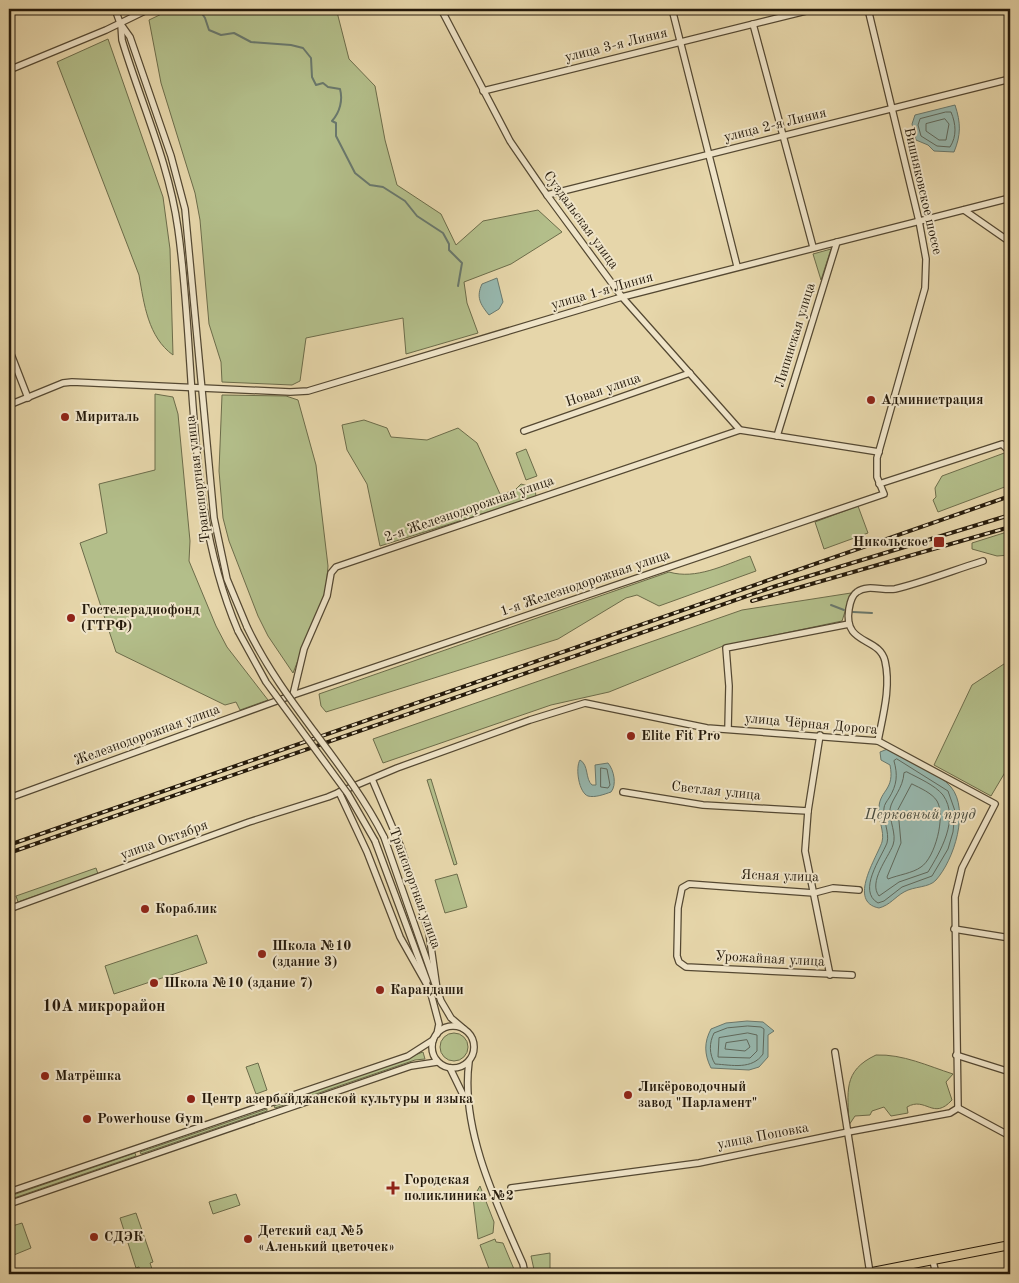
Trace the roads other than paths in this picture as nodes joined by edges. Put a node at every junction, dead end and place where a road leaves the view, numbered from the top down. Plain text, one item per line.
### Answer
1 (115, 9) edge
2 (149, 9) edge
3 (441, 9) edge
4 (672, 9) edge
5 (814, 9) edge
6 (868, 9) edge
7 (120, 23) junction
8 (753, 24) junction
9 (681, 42) junction
10 (9, 70) edge
11 (1010, 80) edge
12 (483, 91) junction
13 (892, 108) junction
14 (783, 136) junction
15 (709, 154) junction
16 (547, 195) junction
17 (1010, 198) edge
18 (964, 210) junction
19 (919, 221) junction
20 (837, 242) junction
21 (1010, 242) edge
22 (813, 247) junction
23 (737, 266) junction
24 (622, 297) junction
25 (9, 349) edge
26 (690, 373) junction
27 (192, 388) junction
28 (201, 389) junction
29 (28, 398) junction
30 (9, 406) edge
31 (740, 430) junction
32 (524, 431) dead end
33 (778, 436) junction
34 (879, 452) junction
35 (1010, 452) edge
36 (879, 484) junction
37 (884, 494) joint
38 (983, 561) dead end
39 (849, 624) junction
40 (293, 695) junction
41 (728, 729) junction
42 (820, 734) junction
43 (878, 740) junction
44 (372, 779) junction
45 (339, 792) junction
46 (623, 792) dead end
47 (9, 798) edge
48 (808, 811) junction
49 (858, 890) dead end
50 (814, 893) junction
51 (9, 909) edge
52 (954, 929) junction
53 (1010, 938) edge
54 (686, 967) joint
55 (830, 975) junction
56 (852, 975) dead end
57 (434, 990) junction
58 (464, 1029) junction
59 (436, 1034) junction
60 (433, 1040) junction
61 (835, 1052) dead end
62 (956, 1055) junction
63 (437, 1062) junction
64 (468, 1062) junction
65 (450, 1068) junction
66 (1010, 1072) edge
67 (468, 1105) junction
68 (958, 1108) junction
69 (848, 1132) junction
70 (1010, 1136) edge
71 (511, 1188) dead end
72 (9, 1192) edge
73 (9, 1204) edge
74 (1010, 1245) edge
75 (933, 1261) junction
76 (525, 1274) edge
77 (866, 1274) edge
78 (936, 1274) edge

1 - 7 street, Транспортная улица
2 - 7 street
3 - 12 street, Суздальская улица
4 - 9 street
5 - 8 street, улица 3-я Линия
6 - 13 street, Вишняковское шоссе
7 - 10 street
7 - 27 street, Транспортная улица
7 - 28 street, Транспортная улица
8 - 9 street, улица 3-я Линия
8 - 14 street
9 - 12 street, улица 3-я Линия
9 - 15 street
11 - 13 street, улица 2-я Линия
12 - 16 street, Суздальская улица
13 - 14 street, улица 2-я Линия
13 - 19 street, Вишняковское шоссе
14 - 15 street, улица 2-я Линия
14 - 22 street
15 - 16 street, улица 2-я Линия
15 - 23 street
16 - 24 street, Суздальская улица
17 - 18 street, улица 1-я Линия
18 - 19 street, улица 1-я Линия
18 - 21 street
19 - 20 street, улица 1-я Линия
19 - 34 street, Вишняковское шоссе
20 - 22 street, улица 1-я Линия
20 - 33 street, Липинская улица
22 - 23 street, улица 1-я Линия
23 - 24 street, улица 1-я Линия
24 - 26 street, Суздальская улица
24 - 28 street, улица 1-я Линия
25 - 29 street
26 - 31 street, Суздальская улица
26 - 32 street, Новая улица
27 - 28 street, улица 1-я Линия
27 - 29 street, улица 1-я Линия
27 - 57 street, Транспортная улица, bridge
28 - 57 street, Транспортная улица, bridge
29 - 30 street, улица 1-я Линия
31 - 33 street
31 - 40 street, 2-я Железнодорожная улица
33 - 34 street
34 - 36 street, Вишняковское шоссе
35 - 36 street
36 - 37 street, Вишняковское шоссе
37 - 40 street, 1-я Железнодорожная улица
38 - 39 street
39 - 41 street
39 - 43 street
40 - 47 street, Железнодорожная улица
41 - 42 street, улица Чёрная Дорога
41 - 44 street, улица Чёрная Дорога
42 - 43 street, улица Чёрная Дорога
42 - 48 street
43 - 52 street, улица Чёрная Дорога
44 - 45 street, улица Чёрная Дорога
44 - 57 street
45 - 51 street, улица Октября
45 - 57 street
46 - 48 street, Светлая улица
48 - 50 street
49 - 50 street, Ясная улица
50 - 54 street, Ясная улица
50 - 55 street
52 - 53 street
52 - 62 street, улица Чёрная Дорога
54 - 55 street, Урожайная улица
55 - 56 street, Урожайная улица
57 - 58 street, Транспортная улица
57 - 59 street, Транспортная улица
58 - 59 street
58 - 64 street
59 - 60 street
60 - 63 street
60 - 72 street
61 - 69 street
62 - 66 street
62 - 68 street, улица Чёрная Дорога
63 - 65 street
63 - 73 street
64 - 65 street
64 - 67 street
65 - 67 street
67 - 76 street
68 - 69 street, улица Поповка
68 - 70 street
69 - 71 street, улица Поповка
69 - 77 street
74 - 75 main road
75 - 77 main road
75 - 78 street

